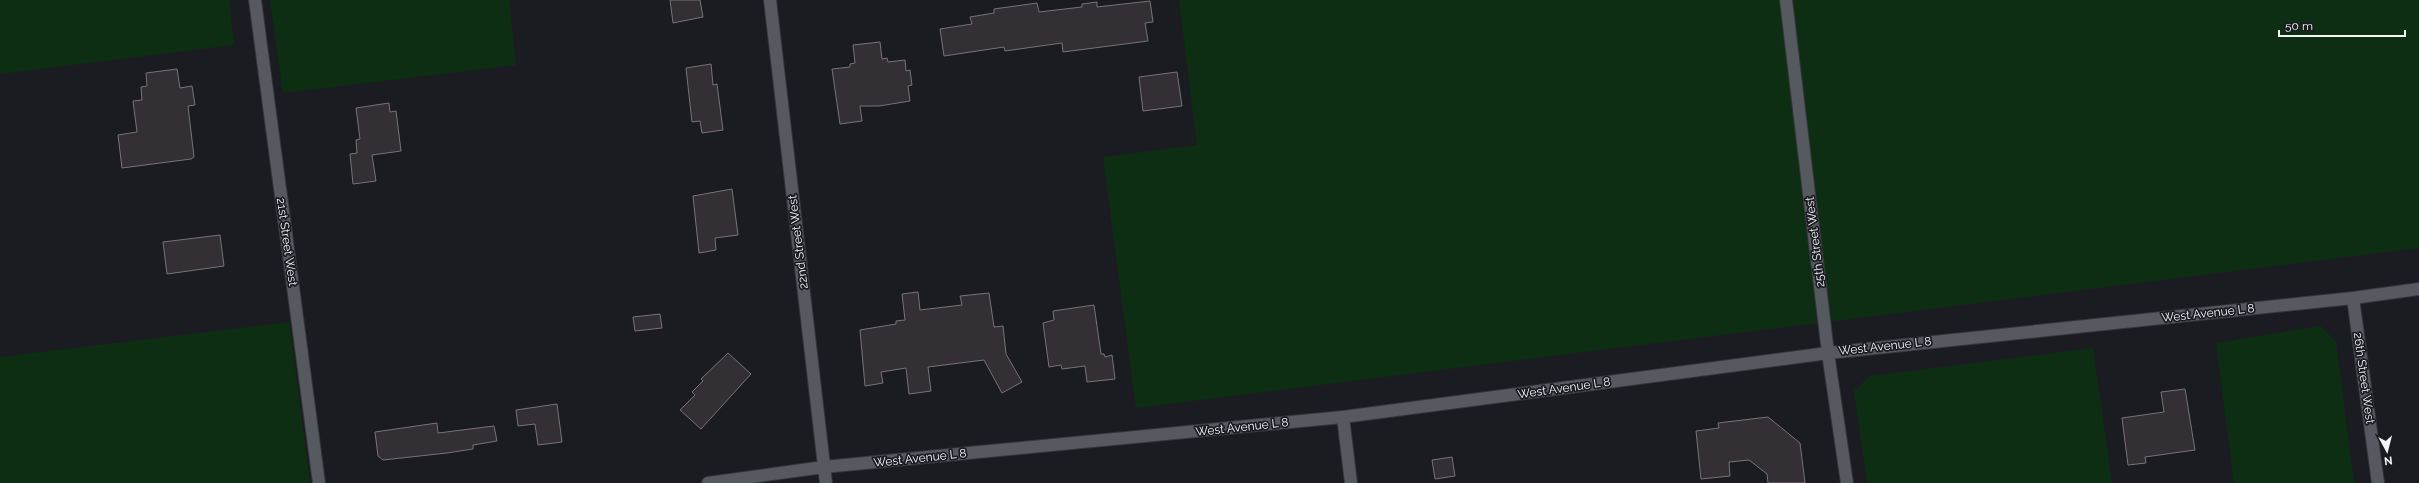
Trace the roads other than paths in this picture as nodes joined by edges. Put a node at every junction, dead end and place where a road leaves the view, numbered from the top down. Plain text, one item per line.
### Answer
1 (255, 0) edge
2 (770, 0) edge
3 (1786, 0) edge
4 (2419, 288) edge
5 (2353, 298) junction
6 (1828, 352) junction
7 (1343, 417) junction
8 (824, 467) junction
9 (319, 483) edge
10 (708, 483) edge
11 (826, 483) edge
12 (1351, 483) edge
13 (1846, 483) edge
14 (2378, 483) edge

1 - 9 street, 21st Street West
2 - 8 street, 22nd Street West
3 - 6 street, 25th Street West
4 - 5 street, West Avenue L 8
5 - 6 street, West Avenue L 8
5 - 14 street, 26th Street West
6 - 7 street, West Avenue L 8
6 - 13 street, 25th Street West
7 - 8 street, West Avenue L 8
7 - 12 street
8 - 10 street, West Avenue L 8
8 - 11 street, 22nd Street West

